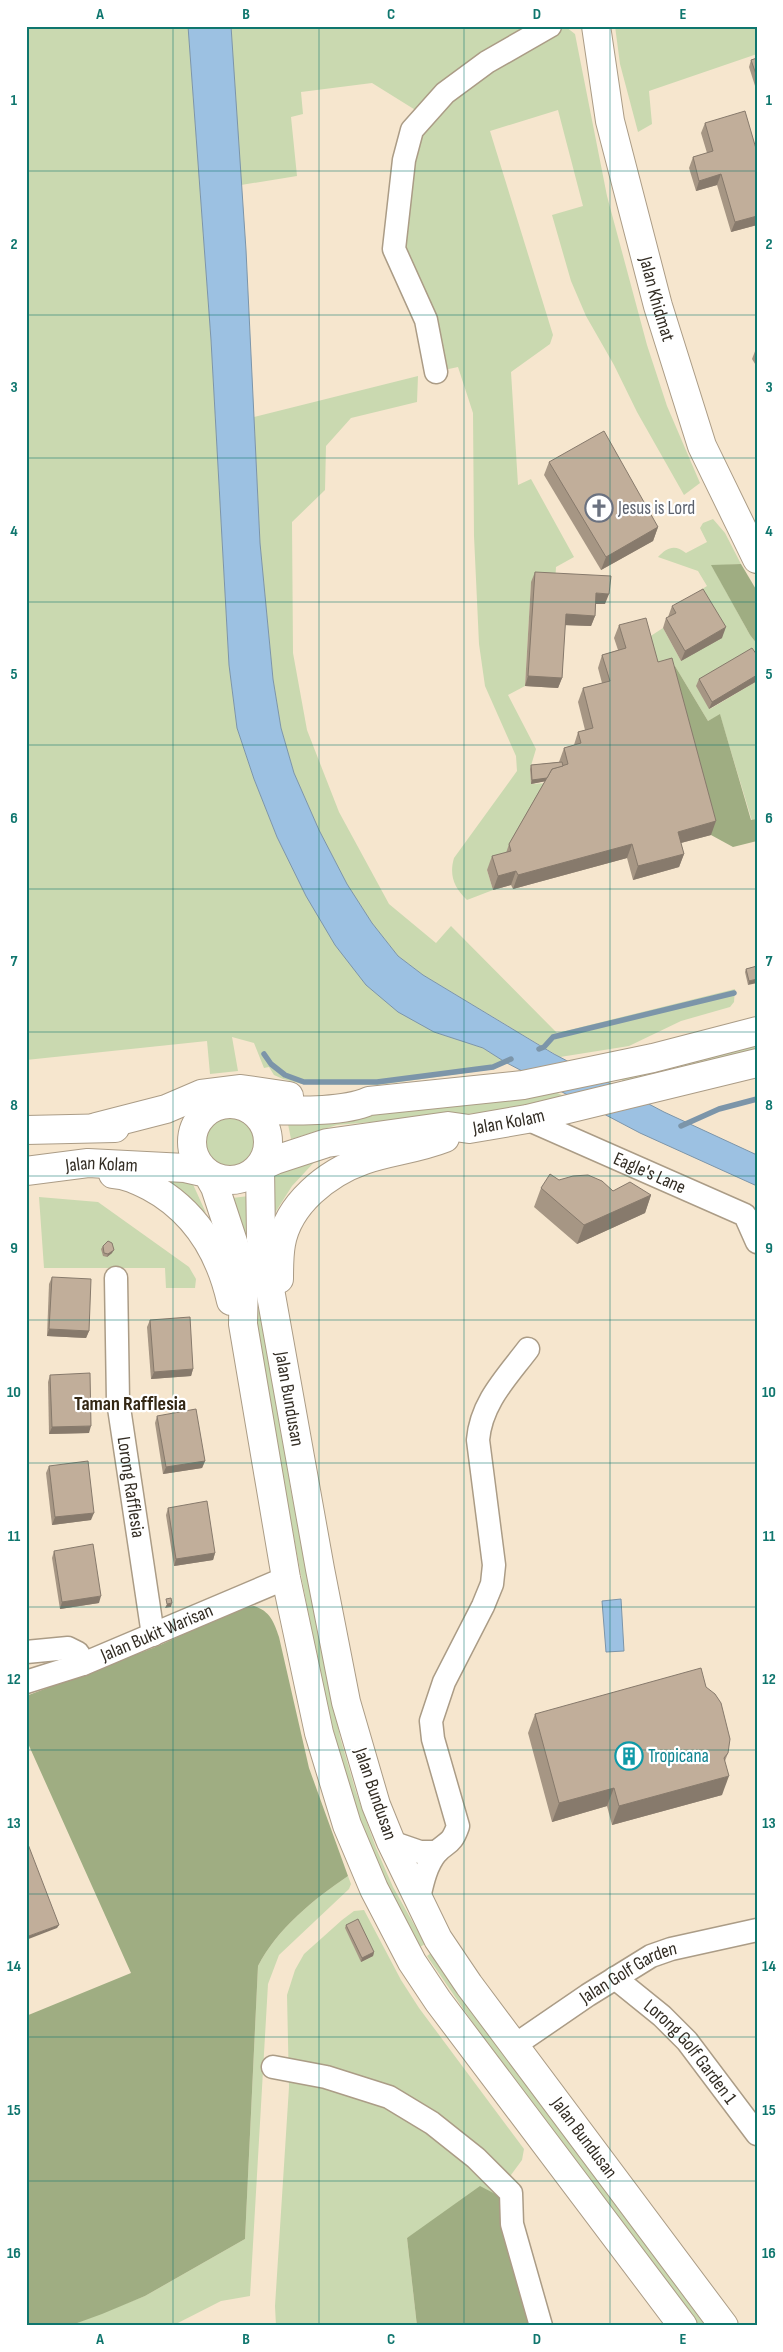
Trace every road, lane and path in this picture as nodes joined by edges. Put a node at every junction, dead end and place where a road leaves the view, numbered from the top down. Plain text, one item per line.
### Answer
1 (550, 26) edge
2 (596, 26) edge
3 (436, 372) dead end
4 (748, 525) edge
5 (757, 559) edge
6 (757, 1032) edge
7 (757, 1063) edge
8 (370, 1101) junction
9 (209, 1109) junction
10 (251, 1110) junction
11 (527, 1119) junction
12 (96, 1127) junction
13 (469, 1129) junction
14 (26, 1130) edge
15 (260, 1167) junction
16 (35, 1170) edge
17 (208, 1173) junction
18 (757, 1242) edge
19 (116, 1278) dead end
20 (243, 1324) junction
21 (276, 1330) junction
22 (528, 1350) dead end
23 (286, 1578) junction
24 (153, 1635) junction
25 (26, 1652) edge
26 (83, 1664) junction
27 (26, 1682) edge
28 (391, 1842) junction
29 (437, 1852) junction
30 (418, 1902) junction
31 (757, 1930) edge
32 (615, 1978) junction
33 (515, 2045) junction
34 (273, 2067) dead end
35 (757, 2134) edge
36 (541, 2326) edge
37 (683, 2326) edge
38 (724, 2326) edge

1 - 3 street
2 - 4 main road, Jalan Khidmat
4 - 5 main road, Jalan Khidmat
6 - 8 main road, Jalan Kolam
7 - 11 main road, Jalan Kolam
8 - 10 main road, Jalan Kolam
8 - 12 main road, Jalan Kolam
9 - 10 main road
9 - 12 main road, Jalan Kolam
9 - 17 main road
10 - 15 main road
11 - 13 main road, Jalan Kolam
11 - 18 street, Eagle's Lane
12 - 14 main road, Jalan Kolam
13 - 15 main road, Jalan Kolam
13 - 21 main road
15 - 17 main road
15 - 21 main road, Jalan Bundusan
16 - 17 main road, Jalan Kolam
16 - 20 main road
17 - 20 main road, Jalan Bundusan
19 - 24 street, Lorong Rafflesia
20 - 23 main road, Jalan Bundusan
21 - 28 main road, Jalan Bundusan
22 - 29 street
23 - 24 street, Jalan Bukit Warisan
23 - 37 main road, Jalan Bundusan
24 - 26 street, Jalan Bukit Warisan
25 - 26 street
26 - 27 street, Jalan Bukit Warisan
28 - 29 street
28 - 30 main road, Jalan Bundusan
29 - 30 street
30 - 33 main road, Jalan Bundusan
31 - 32 street, Jalan Golf Garden
32 - 33 street, Jalan Golf Garden
32 - 35 street, Lorong Golf Garden 1
33 - 38 main road, Jalan Bundusan
34 - 36 street

